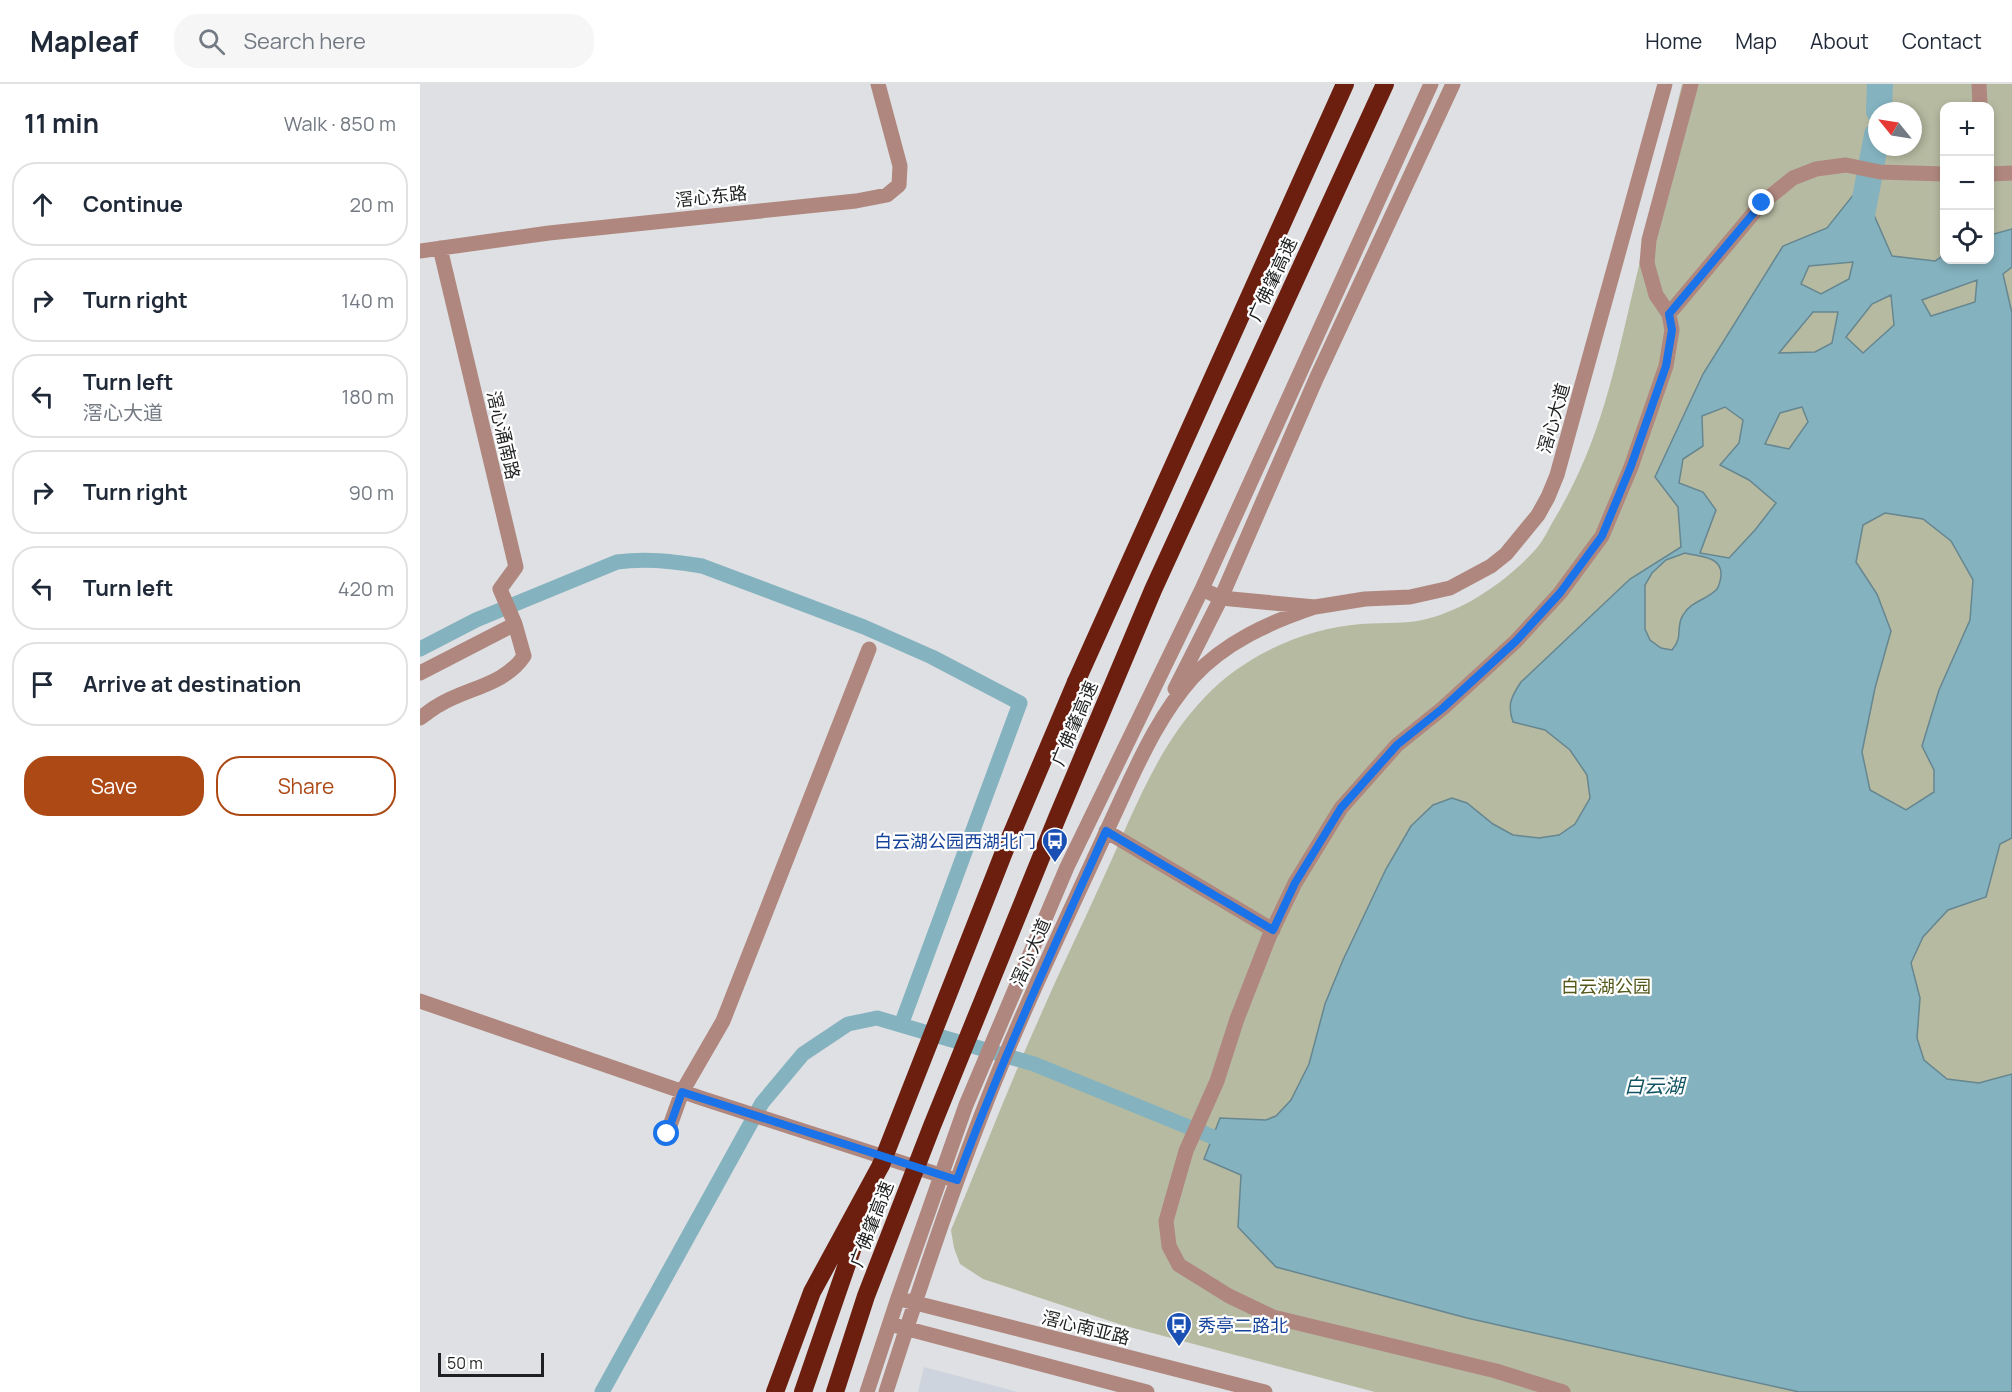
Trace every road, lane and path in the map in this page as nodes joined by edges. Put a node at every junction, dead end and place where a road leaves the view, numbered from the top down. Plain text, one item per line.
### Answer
1 (878, 84) edge
2 (1345, 84) edge
3 (1385, 84) edge
4 (1431, 84) edge
5 (1453, 84) edge
6 (1665, 84) edge
7 (1691, 84) edge
8 (1979, 84) edge
9 (1980, 102) edge
10 (2012, 173) edge
11 (1940, 174) edge
12 (1994, 174) edge
13 (440, 249) junction
14 (420, 251) edge
15 (1669, 314) junction
16 (1202, 589) junction
17 (1221, 598) junction
18 (1315, 608) junction
19 (515, 624) junction
20 (869, 649) dead end
21 (420, 673) edge
22 (420, 718) edge
23 (1128, 740) junction
24 (1145, 748) junction
25 (1106, 831) junction
26 (1273, 930) junction
27 (420, 1001) edge
28 (682, 1092) junction
29 (667, 1134) dead end
30 (881, 1165) junction
31 (941, 1176) junction
32 (957, 1180) junction
33 (898, 1298) junction
34 (914, 1303) junction
35 (890, 1323) junction
36 (907, 1328) junction
37 (775, 1392) edge
38 (803, 1392) edge
39 (835, 1392) edge
40 (867, 1392) edge
41 (886, 1392) edge
42 (1147, 1392) edge
43 (1265, 1392) edge
44 (1563, 1392) edge

1 - 13 street, 滘心东路
2 - 30 highway, 广佛肇高速, bridge
3 - 39 highway, 广佛肇高速, bridge
4 - 16 street, 滘心大道
5 - 17 street
6 - 18 street, 滘心大道
7 - 15 street
8 - 9 street
10 - 12 street
11 - 15 street
13 - 14 street, 滘心东路
13 - 19 street, 滘心涌南路
15 - 26 street
16 - 17 street, 滘心大道
16 - 23 street, 滘心大道
17 - 18 street, 滘心大道
17 - 24 street
18 - 24 street, 滘心大道
19 - 21 street
19 - 22 street, 滘心涌南路
20 - 28 street
23 - 24 street
23 - 31 street, 滘心大道
24 - 25 street, 滘心大道
25 - 26 street
25 - 32 street, 滘心大道
26 - 44 street
27 - 28 street
28 - 29 street
28 - 31 street
30 - 37 highway
30 - 38 highway, 广佛肇高速
31 - 32 street
31 - 33 street, 滘心大道
32 - 34 street, 滘心大道
33 - 34 street, 滘心南亚路
33 - 35 street, 滘心大道
34 - 36 street, 滘心大道
34 - 43 street, 滘心南亚路
35 - 36 street
35 - 40 street, 滘心大道
36 - 41 street, 滘心大道
36 - 42 street

